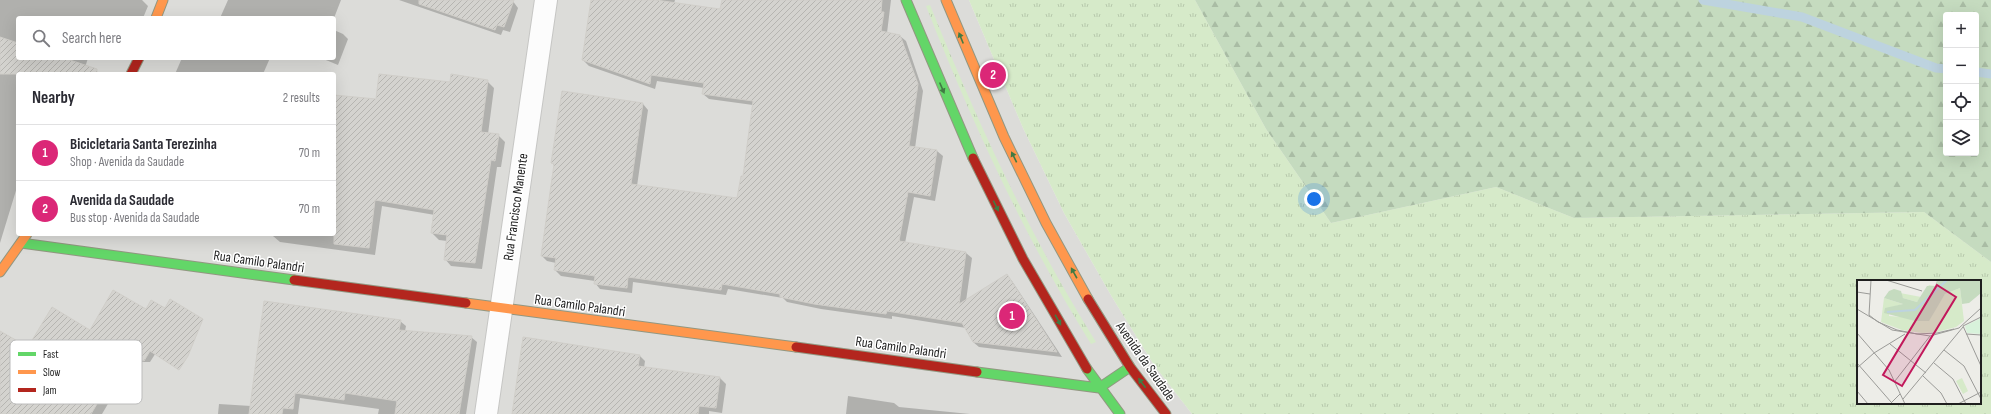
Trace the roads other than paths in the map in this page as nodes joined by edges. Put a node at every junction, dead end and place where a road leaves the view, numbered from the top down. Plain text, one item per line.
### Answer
1 (163, 0) edge
2 (546, 0) edge
3 (906, 0) edge
4 (946, 0) edge
5 (157, 16) edge
6 (138, 60) edge
7 (132, 72) edge
8 (26, 236) edge
9 (21, 243) junction
10 (0, 272) edge
11 (501, 308) junction
12 (1130, 367) junction
13 (1098, 388) junction
14 (486, 414) edge
15 (1120, 414) edge
16 (1166, 414) edge

1 - 5 street
2 - 11 street, Rua Francisco Manente
3 -> 13 street
12 -> 4 street, Avenida da Saudade
6 - 7 street
8 - 9 street
9 - 10 street
9 - 11 street, Rua Camilo Palandri
11 - 13 street, Rua Camilo Palandri
11 - 14 street, Rua Francisco Manente
12 - 13 street
16 -> 12 street, Avenida da Saudade
13 - 15 street

